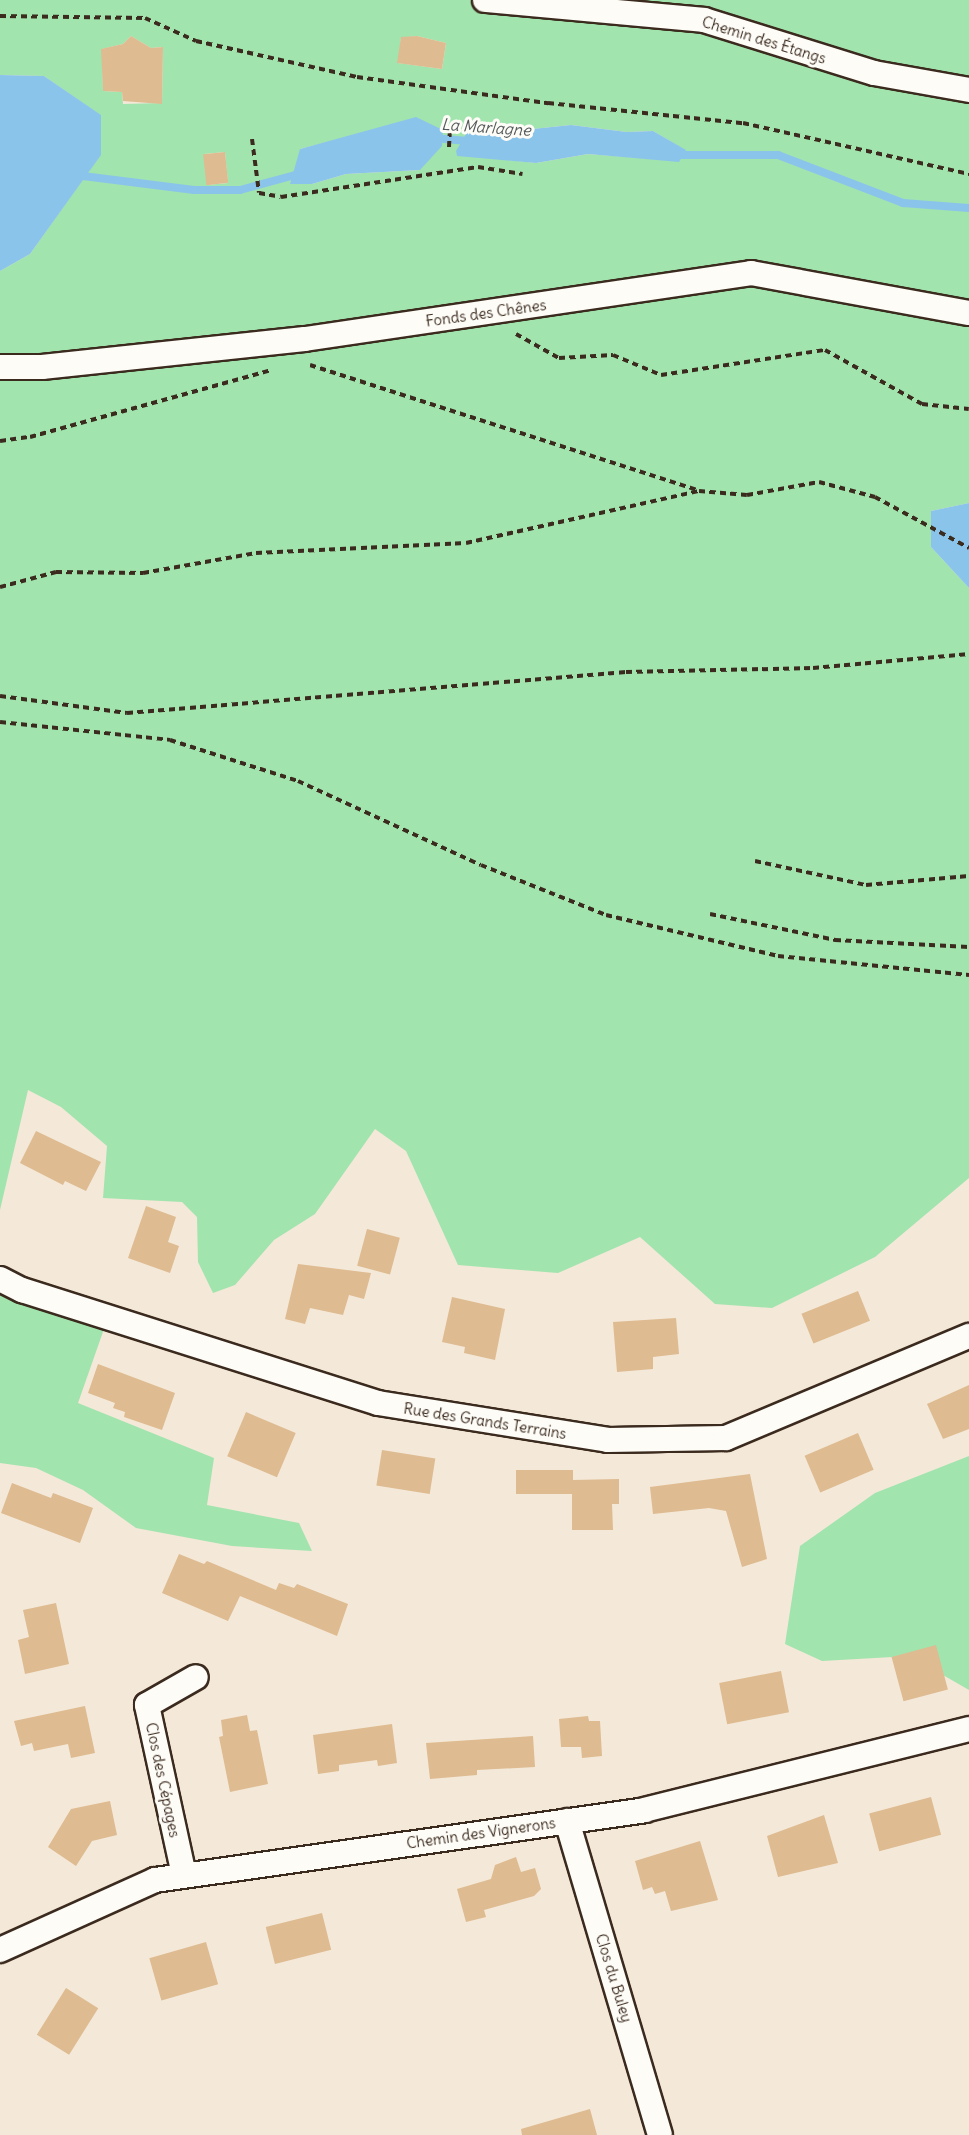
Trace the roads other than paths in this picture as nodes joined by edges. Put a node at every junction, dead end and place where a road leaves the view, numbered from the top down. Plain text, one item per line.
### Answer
1 (485, 0) edge
2 (969, 90) edge
3 (969, 313) edge
4 (0, 367) edge
5 (0, 1279) edge
6 (969, 1336) edge
7 (196, 1677) dead end
8 (969, 1729) edge
9 (567, 1821) junction
10 (184, 1875) junction
11 (0, 1950) edge
12 (660, 2135) edge

1 - 2 street, Chemin des Étangs
3 - 4 street, Fonds des Chênes
5 - 6 street, Rue des Grands Terrains
7 - 10 street, Clos des Cépages
8 - 9 street, Chemin des Vignerons
9 - 10 street, Chemin des Vignerons
9 - 12 street, Clos du Buley
10 - 11 street, Chemin des Vignerons

